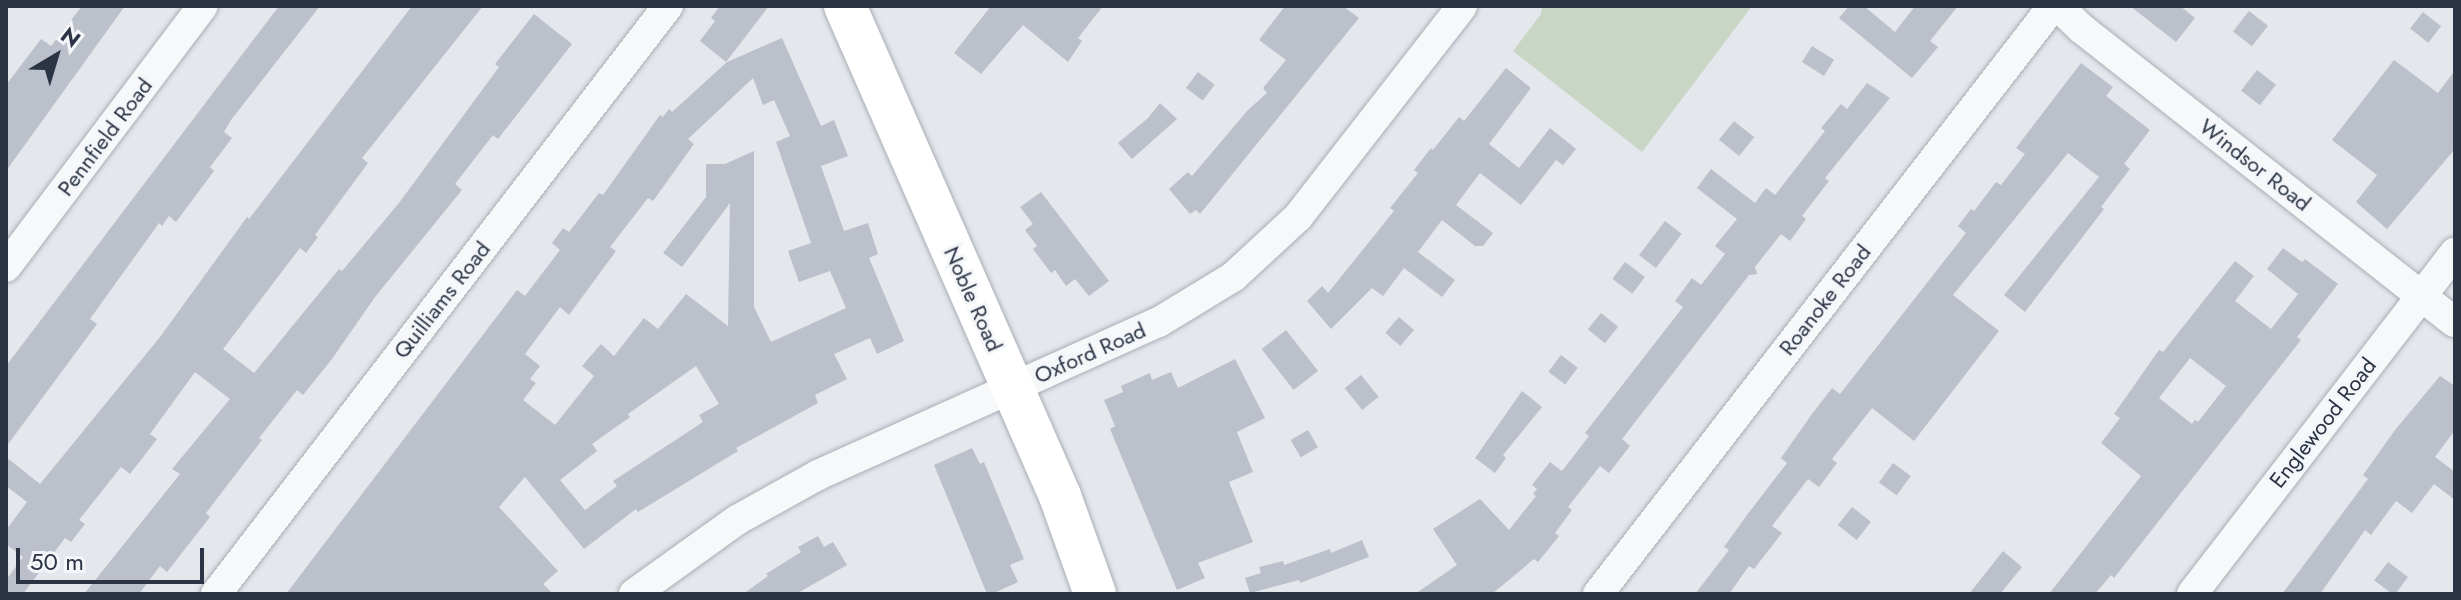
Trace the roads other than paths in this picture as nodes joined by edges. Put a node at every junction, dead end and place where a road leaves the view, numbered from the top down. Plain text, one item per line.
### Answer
1 (203, 6) edge
2 (668, 6) edge
3 (845, 6) edge
4 (1462, 6) edge
5 (2056, 6) edge
6 (2455, 253) edge
7 (6, 267) edge
8 (2422, 296) junction
9 (2455, 322) edge
10 (1013, 387) junction
11 (216, 594) edge
12 (634, 594) edge
13 (1095, 594) edge
14 (1598, 594) edge
15 (2192, 594) edge

1 - 7 street, Pennfield Road
2 - 11 street, Quilliams Road
3 - 10 main road, Noble Road
4 - 10 street, Oxford Road
5 - 8 street, Windsor Road
5 - 14 street, Roanoke Road
6 - 8 street, Englewood Road
8 - 9 street, Windsor Road
8 - 15 street, Englewood Road
10 - 12 street, Oxford Road
10 - 13 main road, Noble Road

